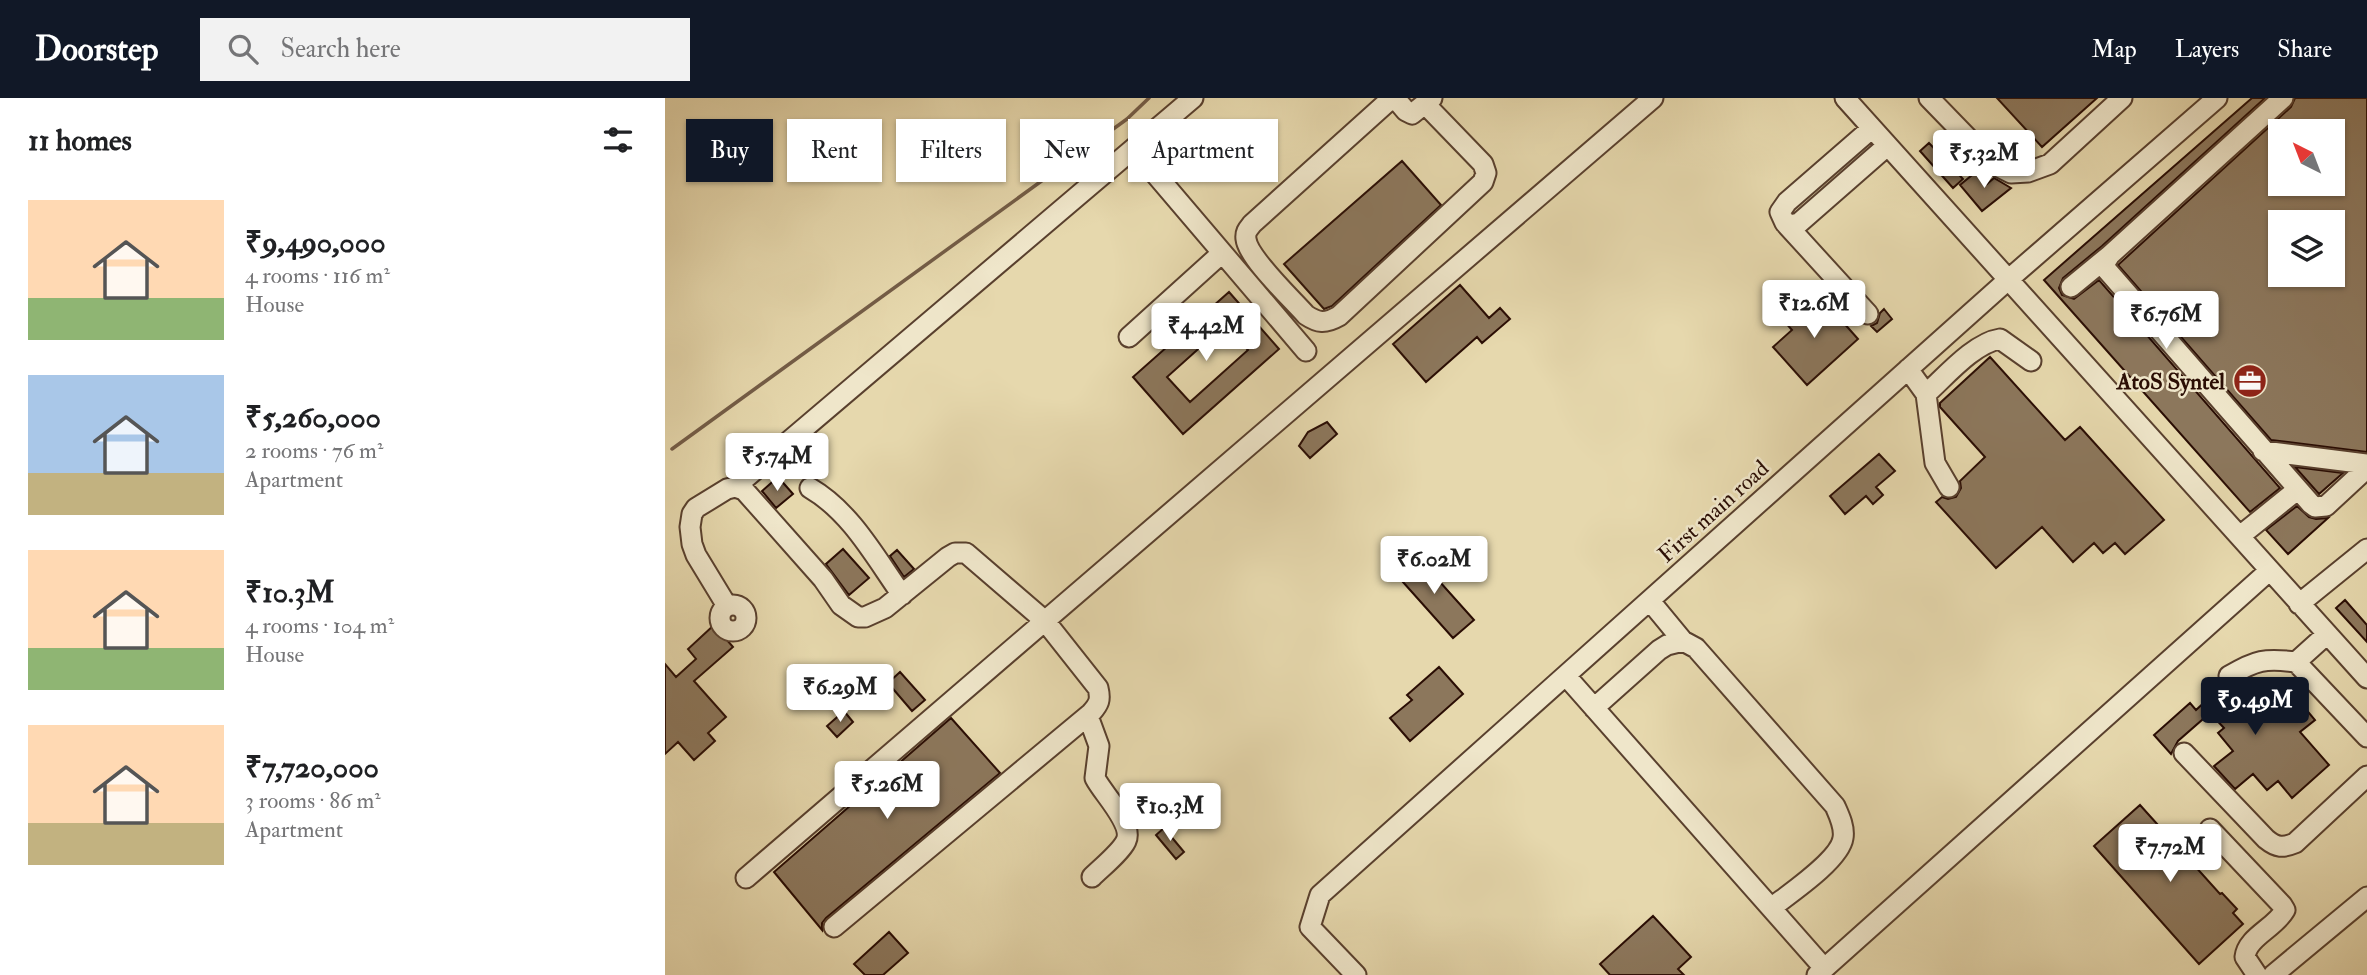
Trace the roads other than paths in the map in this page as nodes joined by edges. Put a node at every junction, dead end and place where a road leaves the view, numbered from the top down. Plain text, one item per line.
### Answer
1 (1192, 98) edge
2 (1393, 98) edge
3 (1653, 98) edge
4 (1845, 98) edge
5 (1929, 98) edge
6 (2122, 98) edge
7 (2217, 98) edge
8 (2283, 98) edge
9 (1428, 101) edge
10 (1168, 119) edge
11 (1871, 129) junction
12 (1887, 146) junction
13 (1128, 154) edge
14 (1162, 182) edge
15 (1785, 223) junction
16 (1222, 253) junction
17 (2110, 256) junction
18 (2000, 270) junction
19 (2071, 287) dead end
20 (1868, 314) dead end
21 (1129, 337) dead end
22 (1306, 351) dead end
23 (2031, 362) dead end
24 (1908, 369) junction
25 (1926, 394) junction
26 (2263, 451) junction
27 (2367, 466) edge
28 (1949, 486) dead end
29 (735, 487) junction
30 (810, 488) dead end
31 (2297, 490) junction
32 (2240, 536) junction
33 (2367, 549) edge
34 (2269, 571) junction
35 (902, 595) junction
36 (1650, 601) junction
37 (2299, 604) junction
38 (727, 606) dead end
39 (1045, 621) junction
40 (2326, 635) junction
41 (1683, 642) junction
42 (2296, 662) junction
43 (1566, 676) junction
44 (2229, 676) dead end
45 (2367, 678) edge
46 (1594, 708) junction
47 (1088, 716) junction
48 (2367, 737) edge
49 (2185, 753) dead end
50 (2367, 776) edge
51 (2210, 829) dead end
52 (1092, 877) dead end
53 (745, 878) dead end
54 (2367, 897) edge
55 (1771, 908) junction
56 (834, 927) dead end
57 (1821, 972) edge
58 (1356, 975) edge
59 (2257, 975) edge
60 (2273, 975) edge

1 - 10 street
2 - 9 street
2 - 9 street
3 - 39 street
4 - 11 street
5 - 6 street
7 - 18 street, First main road
8 - 17 street
11 - 12 street
11 - 15 street
12 - 15 street
12 - 18 street
13 - 29 street
14 - 16 street
15 - 20 street
16 - 21 street
16 - 22 street
17 - 19 street
17 - 26 street
18 - 24 street, First main road
18 - 32 street
23 - 25 street
24 - 25 street
24 - 36 street, First main road
25 - 28 street
26 - 27 street
26 - 31 street
27 - 31 street
29 - 35 street
29 - 38 street
30 - 35 street
31 - 32 street
32 - 34 street
33 - 37 street
34 - 37 street
34 - 57 street
35 - 39 street
36 - 41 street
36 - 43 street, First main road
37 - 40 street
39 - 47 street
39 - 53 street
40 - 42 street
40 - 45 street
41 - 46 street
41 - 55 street
42 - 44 street
42 - 48 street
43 - 46 street
43 - 58 street, First main road
46 - 55 street
47 - 52 street
47 - 56 street
49 - 50 street
51 - 59 street
54 - 60 street
55 - 57 street

